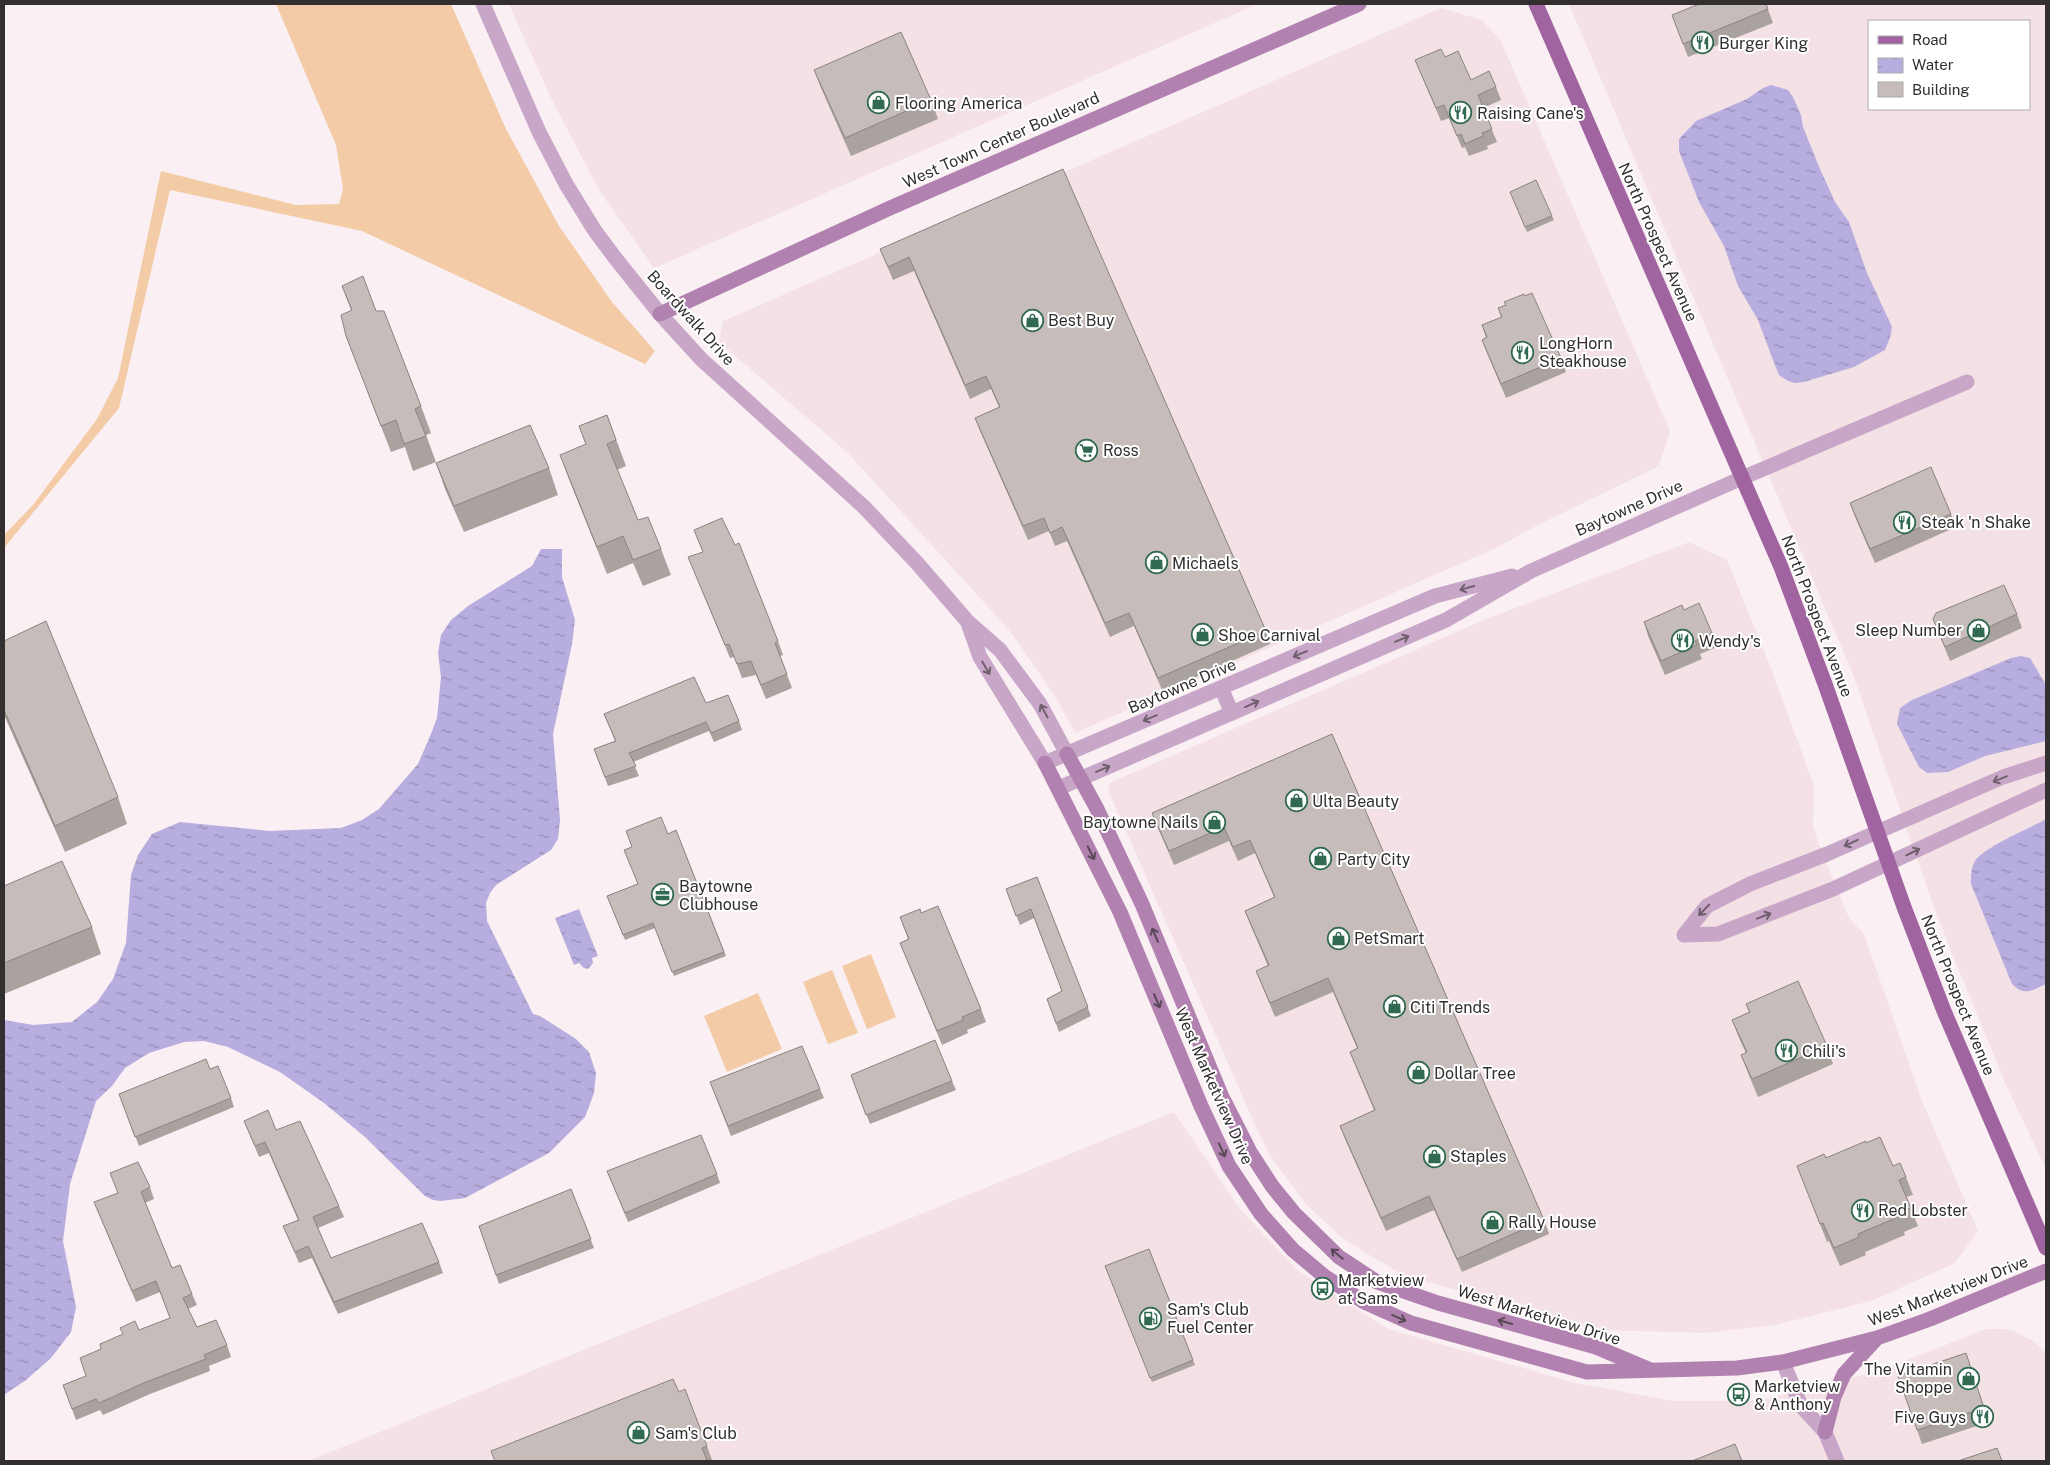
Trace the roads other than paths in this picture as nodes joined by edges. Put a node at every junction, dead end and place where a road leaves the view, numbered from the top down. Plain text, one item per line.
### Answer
1 (482, 4) edge
2 (1359, 4) edge
3 (1536, 4) edge
4 (660, 314) junction
5 (1967, 382) dead end
6 (1742, 478) junction
7 (1531, 571) junction
8 (968, 622) junction
9 (1221, 688) junction
10 (1232, 713) junction
11 (1067, 754) junction
12 (1044, 763) junction
13 (2046, 763) edge
14 (1080, 778) junction
15 (1059, 788) junction
16 (2046, 790) edge
17 (1877, 832) junction
18 (1889, 864) junction
19 (2046, 1248) edge
20 (2046, 1271) edge
21 (1877, 1338) junction
22 (1783, 1362) junction
23 (1654, 1372) junction
24 (1825, 1432) junction
25 (1837, 1461) edge

1 - 4 street, Boardwalk Drive
2 - 4 main road, West Town Center Boulevard
3 - 6 main road, North Prospect Avenue
4 - 8 street, Boardwalk Drive
5 - 6 street, Baytowne Drive
6 - 7 street, Baytowne Drive
6 - 17 main road, North Prospect Avenue
7 -> 9 street, Baytowne Drive
10 -> 7 street, Baytowne Drive
11 -> 8 street, Boardwalk Drive
8 -> 12 street, Boardwalk Drive
9 - 10 street
9 -> 11 street, Baytowne Drive
14 -> 10 street, Baytowne Drive
11 - 12 street, Baytowne Drive
11 - 14 main road, West Marketview Drive
12 - 15 main road, West Marketview Drive
13 -> 17 street
14 - 15 street, Baytowne Drive
23 -> 14 main road, West Marketview Drive
15 -> 23 main road, West Marketview Drive
18 -> 16 street
17 - 18 main road, North Prospect Avenue
17 -> 18 street
18 - 19 main road, North Prospect Avenue
20 - 21 main road, West Marketview Drive
21 - 22 main road, West Marketview Drive
21 - 24 main road
22 - 23 main road, West Marketview Drive
22 - 24 street
24 - 25 street

